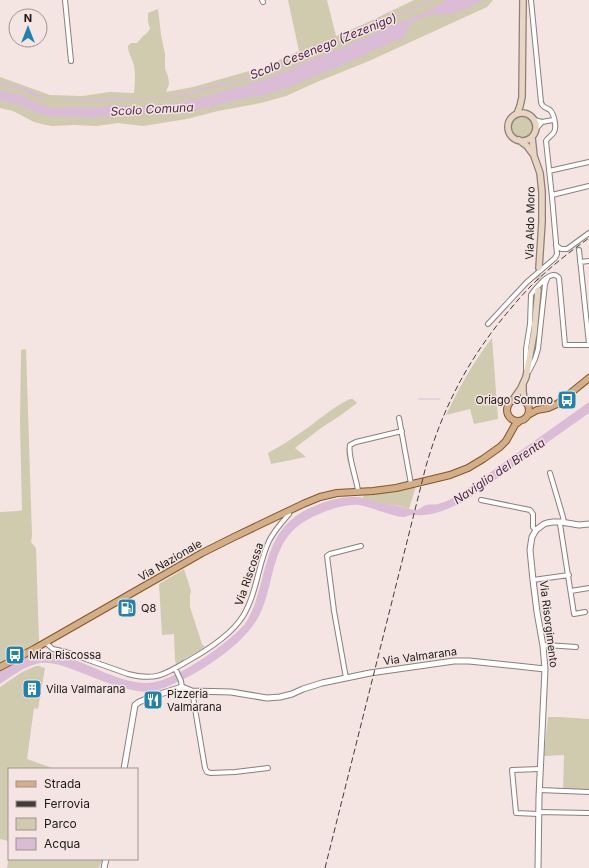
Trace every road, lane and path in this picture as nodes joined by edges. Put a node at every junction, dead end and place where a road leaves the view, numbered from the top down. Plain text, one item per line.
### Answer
1 (65, 0) edge
2 (523, 0) edge
3 (531, 0) edge
4 (71, 61) dead end
5 (522, 97) junction
6 (517, 114) junction
7 (528, 114) junction
8 (534, 120) junction
9 (554, 120) junction
10 (542, 122) junction
11 (536, 129) junction
12 (532, 136) junction
13 (519, 140) junction
14 (534, 156) junction
15 (589, 162) edge
16 (549, 171) junction
17 (589, 186) edge
18 (552, 195) junction
19 (589, 233) edge
20 (556, 245) junction
21 (579, 250) dead end
22 (589, 261) edge
23 (580, 262) junction
24 (539, 268) tunnel mouth
25 (552, 275) junction
26 (583, 286) junction
27 (589, 286) edge
28 (538, 290) tunnel mouth
29 (587, 311) edge
30 (488, 324) dead end
31 (589, 344) edge
32 (589, 378) edge
33 (525, 379) junction
34 (567, 396) junction
35 (512, 401) junction
36 (526, 403) junction
37 (528, 414) junction
38 (510, 417) junction
39 (399, 418) dead end
40 (520, 421) junction
41 (402, 431) junction
42 (510, 433) junction
43 (550, 473) dead end
44 (411, 484) junction
45 (358, 491) junction
46 (481, 500) dead end
47 (289, 511) junction
48 (562, 522) junction
49 (589, 524) edge
50 (536, 530) junction
51 (361, 546) dead end
52 (569, 575) junction
53 (533, 580) junction
54 (589, 588) edge
55 (571, 591) junction
56 (585, 612) dead end
57 (46, 643) junction
58 (543, 646) junction
59 (576, 647) dead end
60 (0, 667) edge
61 (545, 668) junction
62 (175, 669) junction
63 (346, 678) junction
64 (181, 684) junction
65 (192, 691) junction
66 (124, 768) edge
67 (268, 768) dead end
68 (540, 769) junction
69 (539, 790) junction
70 (589, 792) edge
71 (539, 813) junction
72 (589, 813) edge
73 (538, 868) edge

1 - 4 street
2 - 5 main road
3 - 9 street
5 - 6 main road
5 - 7 main road
6 - 7 main road
6 - 13 main road
7 - 8 main road
8 - 10 street
8 - 11 main road
9 - 10 street
9 - 16 street
10 - 11 street
11 - 12 main road
12 - 13 main road
12 - 14 main road, Via Aldo Moro
13 - 14 main road, Via Aldo Moro
14 - 24 main road, Via Aldo Moro
15 - 16 street
16 - 18 street
17 - 18 street
18 - 20 street
19 - 20 street
20 - 30 street
21 - 23 street
22 - 23 street
23 - 26 street
25 - 31 street
25 - 33 street
25 - 33 street
26 - 27 street
26 - 29 street
28 - 33 main road
29 - 31 street
32 - 34 main road
33 - 35 main road
33 - 36 main road
34 - 36 main road
34 - 37 main road
35 - 36 main road
35 - 38 main road
36 - 37 main road
37 - 40 main road
38 - 40 main road
38 - 42 main road
39 - 41 street
40 - 42 main road, Via Nazionale
41 - 44 street
41 - 45 street
42 - 44 main road, Via Nazionale
43 - 48 street
44 - 45 main road, Via Nazionale
45 - 47 main road, Via Nazionale
46 - 50 street
47 - 57 main road, Via Nazionale
47 - 62 street, Via Riscossa
48 - 49 street
48 - 50 street
48 - 52 street
50 - 53 street, Via Risorgimento
51 - 63 street
52 - 53 street
52 - 55 street
53 - 58 street, Via Risorgimento
54 - 55 street
55 - 56 street
57 - 60 main road, Via Nazionale
57 - 62 street, Via Riscossa
58 - 59 street
58 - 61 street, Via Risorgimento
61 - 63 street, Via Valmarana
61 - 68 street, Via Risorgimento
62 - 64 street
63 - 65 street, Via Valmarana
64 - 65 street, Via Valmarana
64 - 66 street
65 - 67 street
68 - 69 street, Via Risorgimento
68 - 71 street
69 - 70 street
69 - 71 street, Via Risorgimento
71 - 72 street
71 - 73 street, Via Risorgimento

